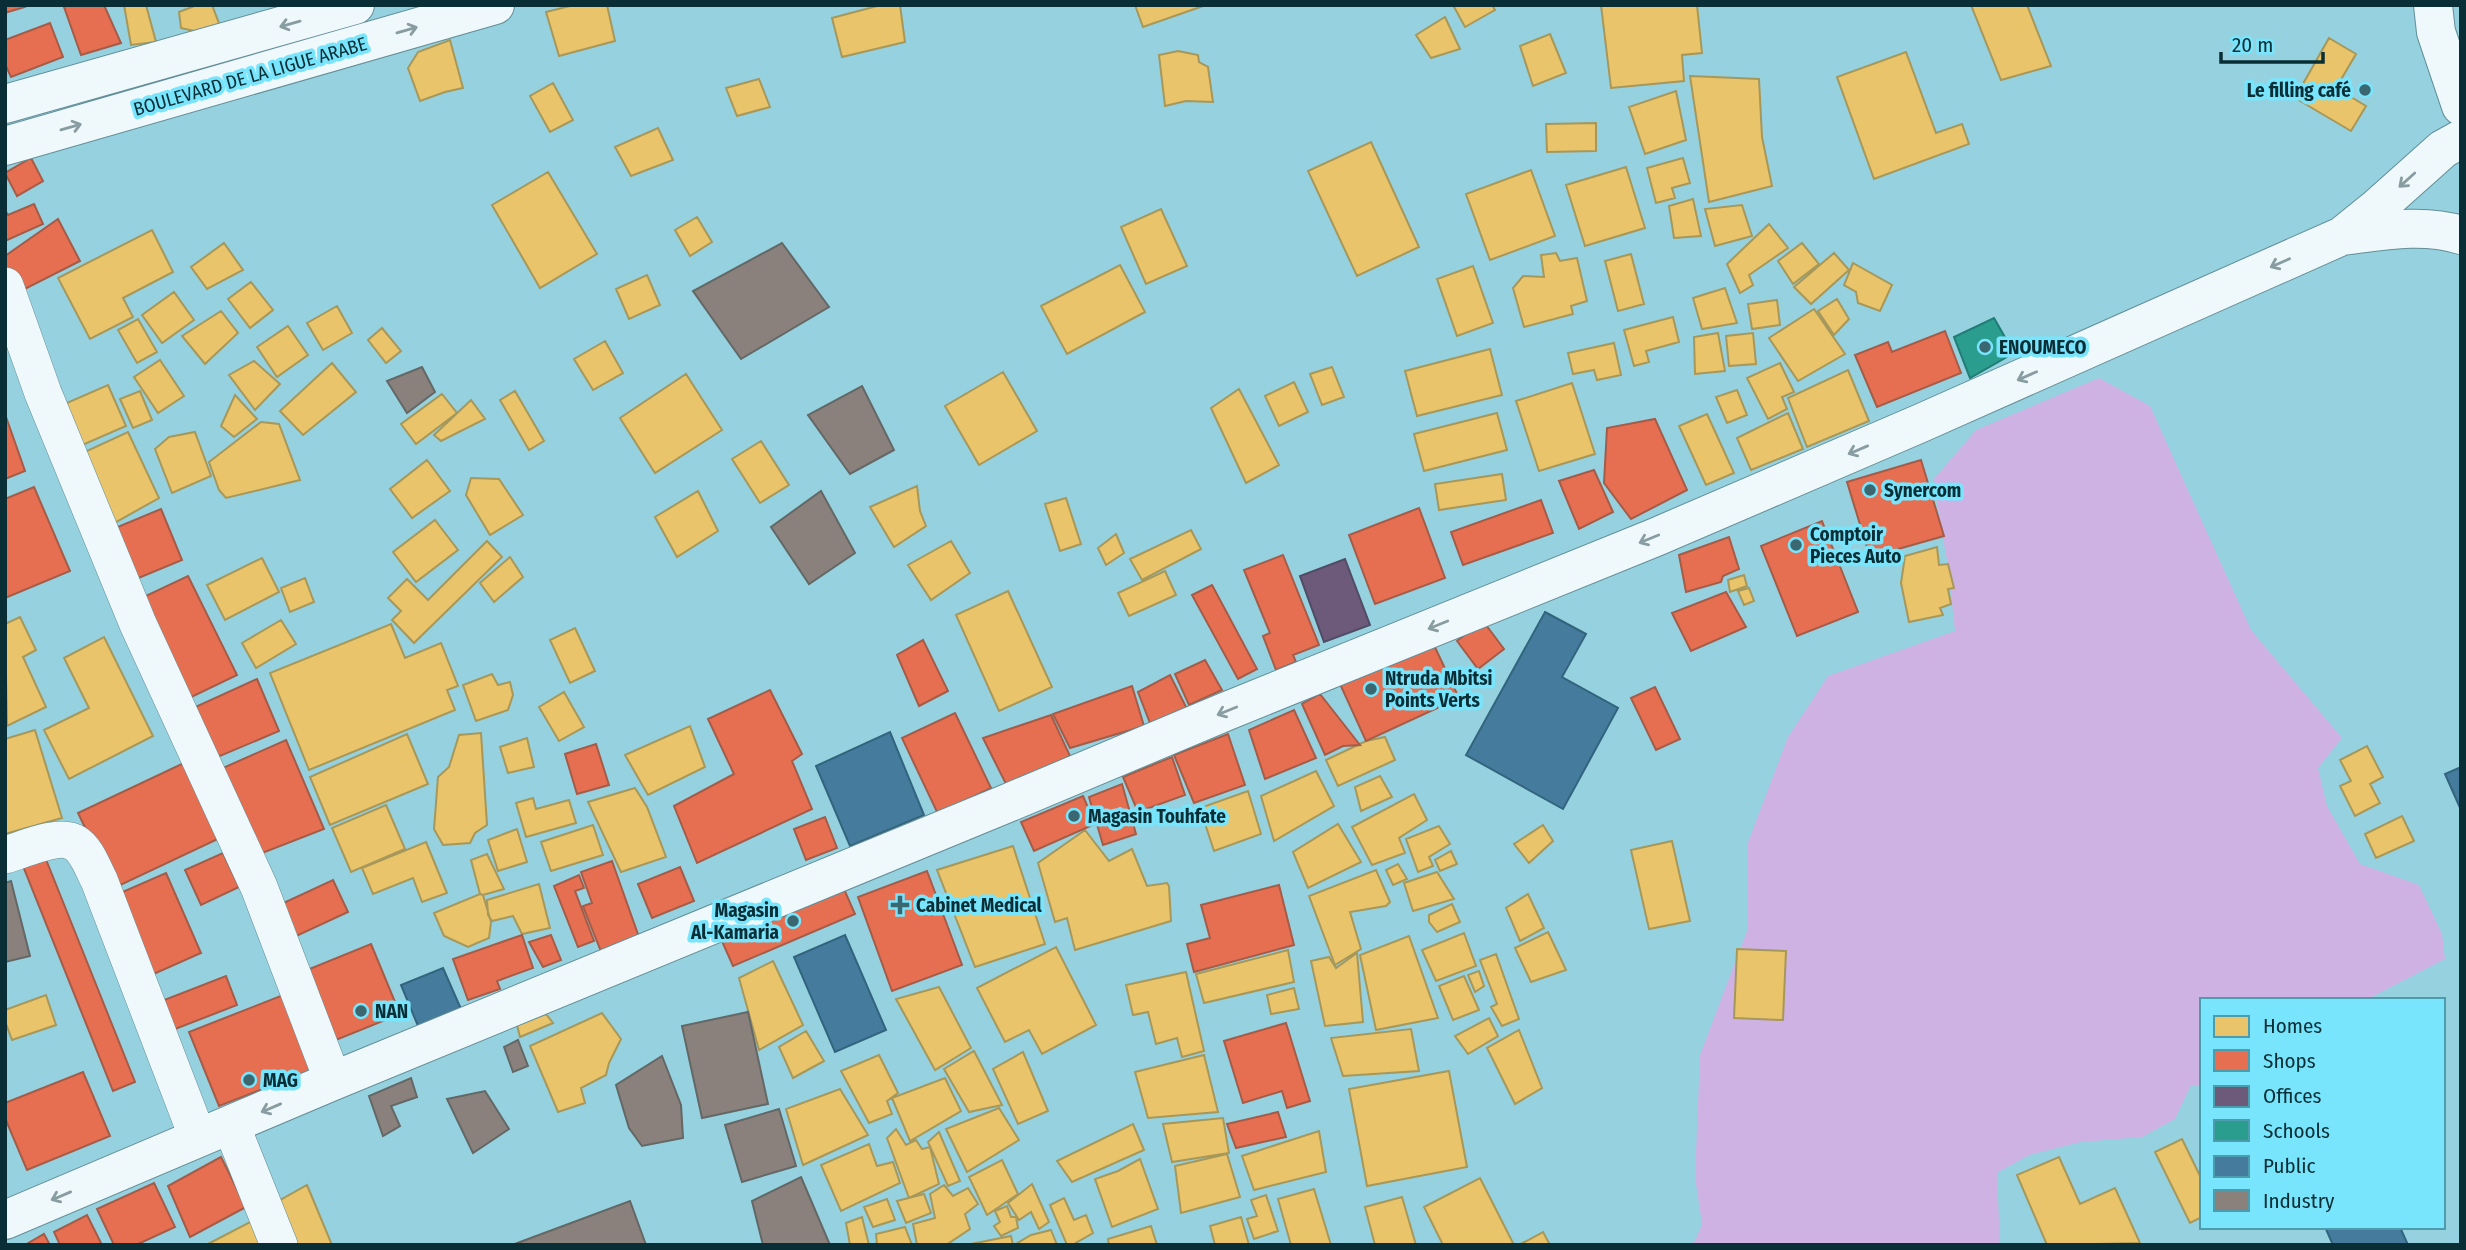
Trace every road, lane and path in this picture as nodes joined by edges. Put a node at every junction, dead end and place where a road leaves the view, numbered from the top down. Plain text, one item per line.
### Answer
1 (355, 5) edge
2 (495, 5) edge
3 (2433, 5) edge
4 (5, 104) edge
5 (2461, 106) edge
6 (2461, 139) edge
7 (5, 146) edge
8 (2461, 235) edge
9 (2342, 236) junction
10 (5, 286) edge
11 (5, 855) edge
12 (333, 1081) junction
13 (215, 1132) junction
14 (5, 1220) edge
15 (279, 1245) edge

1 -> 4 street, BOULEVARD DE LA LIGUE ARABE
7 -> 2 street, BOULEVARD DE LA LIGUE ARABE
3 - 5 street
6 -> 9 street
8 - 9 street
9 -> 12 street
10 - 12 street
11 - 13 street
12 -> 13 street
13 -> 14 street
13 - 15 street

